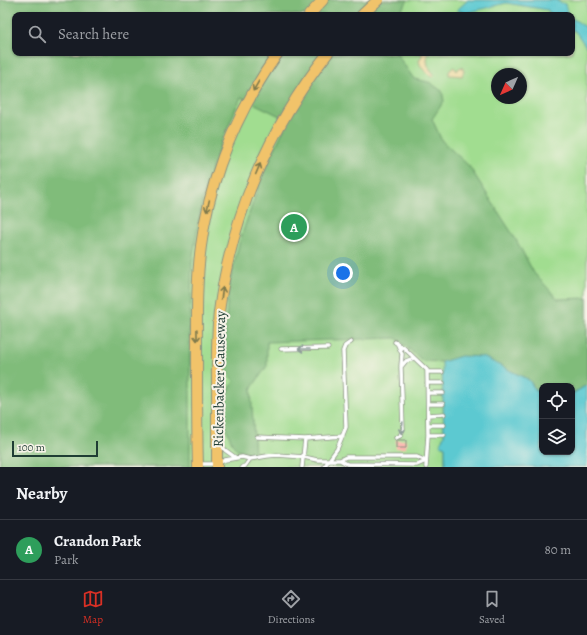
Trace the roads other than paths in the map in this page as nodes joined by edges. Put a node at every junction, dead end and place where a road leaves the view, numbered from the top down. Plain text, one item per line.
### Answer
1 (323, 0) edge
2 (378, 0) edge
3 (312, 12) edge
4 (365, 12) edge
5 (276, 56) edge
6 (326, 56) edge
7 (351, 342) dead end
8 (328, 348) dead end
9 (281, 349) dead end
10 (414, 358) junction
11 (401, 367) junction
12 (427, 372) junction
13 (442, 372) dead end
14 (427, 383) junction
15 (443, 383) dead end
16 (428, 393) junction
17 (443, 393) dead end
18 (428, 404) junction
19 (443, 404) dead end
20 (428, 414) junction
21 (444, 414) dead end
22 (428, 425) junction
23 (444, 425) dead end
24 (343, 436) junction
25 (428, 436) junction
26 (444, 436) dead end
27 (217, 438) junction
28 (257, 438) dead end
29 (396, 438) dead end
30 (305, 439) junction
31 (304, 457) junction
32 (236, 458) junction
33 (250, 459) junction
34 (329, 460) junction
35 (340, 460) junction
36 (426, 461) junction
37 (198, 465) edge
38 (218, 466) edge
39 (242, 467) edge
40 (302, 467) edge
41 (324, 467) edge
42 (426, 467) edge

1 - 3 main road
2 - 4 main road
5 -> 37 main road, Rickenbacker Causeway
27 -> 6 main road, Rickenbacker Causeway
7 - 24 lane
8 -> 9 lane
10 - 11 lane
10 - 11 lane
10 - 12 lane
11 -> 29 lane
12 - 13 lane
12 - 14 lane
14 - 15 lane
14 - 16 lane
16 - 17 lane
16 - 18 lane
18 - 19 lane
18 - 20 lane
20 - 21 lane
20 - 22 lane
22 - 23 lane
22 - 25 lane
24 - 30 lane
24 - 34 lane
25 - 26 lane
25 - 36 lane
27 - 32 lane
27 - 38 main road, Rickenbacker Causeway
28 - 30 lane
30 - 31 lane
31 - 33 lane
31 - 34 lane
31 - 40 lane
32 - 33 lane
32 - 38 lane
33 - 39 lane
34 - 35 lane
34 - 41 lane
35 - 36 lane
35 - 36 lane
36 - 42 lane
37 - 38 lane

